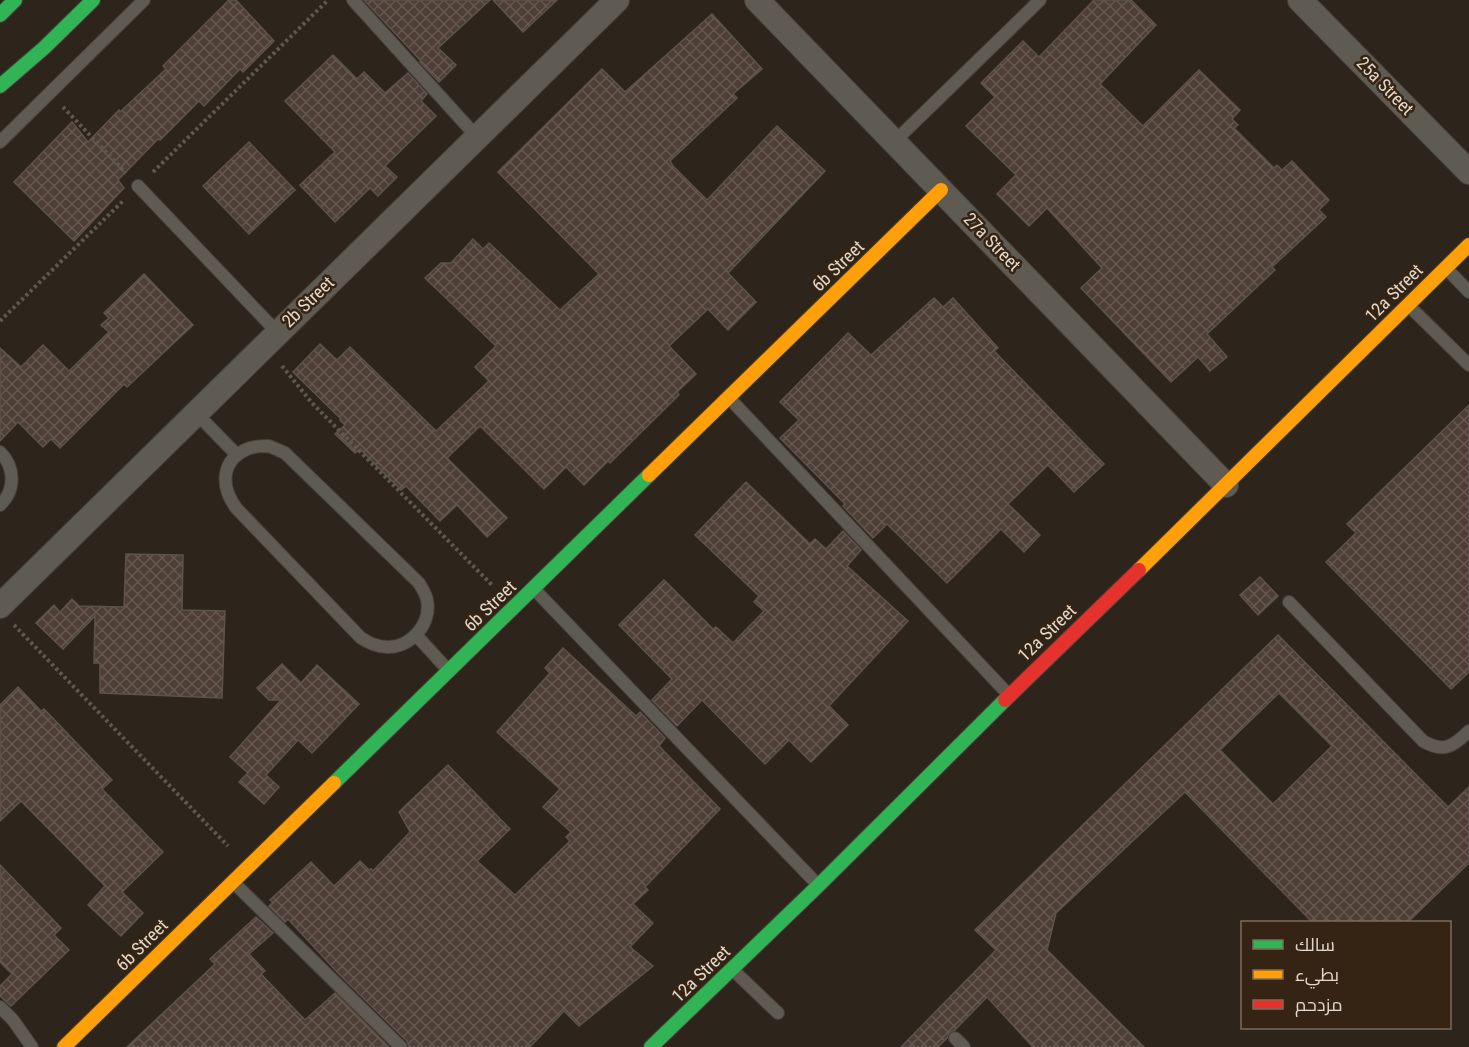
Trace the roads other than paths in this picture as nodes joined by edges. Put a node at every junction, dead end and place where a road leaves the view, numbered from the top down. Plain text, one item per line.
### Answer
1 (15, 0) edge
2 (93, 0) edge
3 (144, 0) edge
4 (353, 0) edge
5 (617, 0) edge
6 (757, 0) edge
7 (1040, 0) edge
8 (1300, 0) edge
9 (0, 15) edge
10 (0, 86) edge
11 (477, 136) junction
12 (0, 142) edge
13 (894, 142) junction
14 (1469, 172) edge
15 (138, 186) road end
16 (941, 190) junction
17 (1469, 245) edge
18 (1446, 267) junction
19 (1469, 292) edge
20 (1408, 305) junction
21 (277, 332) junction
22 (1469, 365) edge
23 (729, 398) junction
24 (195, 412) junction
25 (0, 452) edge
26 (237, 455) junction
27 (1226, 485) junction
28 (0, 505) edge
29 (534, 589) junction
30 (1289, 602) dead end
31 (4, 613) edge
32 (416, 635) junction
33 (449, 671) junction
34 (1009, 695) junction
35 (1469, 731) edge
36 (232, 881) junction
37 (819, 885) junction
38 (732, 969) junction
39 (0, 1007) edge
40 (778, 1013) dead end
41 (32, 1047) edge
42 (64, 1047) edge
43 (401, 1047) edge
44 (651, 1047) edge

1 - 9 street
2 - 10 street
3 - 12 lane
4 - 11 lane
5 - 11 street, 2b Street
6 - 13 street, 27a Street
7 - 13 lane
8 - 14 street, 25a Street
11 - 21 street, 2b Street
13 - 16 street, 27a Street
15 - 21 lane
16 - 23 street, 6b Street
16 - 27 street, 27a Street
17 - 18 street, 12a Street
18 - 19 lane
18 - 20 street, 12a Street
20 - 22 lane
20 - 27 street, 12a Street
21 - 24 street, 2b Street
23 - 29 street, 6b Street
23 - 34 lane
24 - 26 lane
24 - 31 street, 2b Street
25 - 28 lane
26 - 32 lane
26 - 32 lane
27 - 34 street, 12a Street
29 - 33 street, 6b Street
29 - 37 lane
30 - 35 lane
32 - 33 lane
33 - 36 street, 6b Street
34 - 37 street, 12a Street
36 - 42 street, 6b Street
36 - 43 lane
37 - 38 street, 12a Street
38 - 40 lane
38 - 44 street, 12a Street
39 - 41 lane

